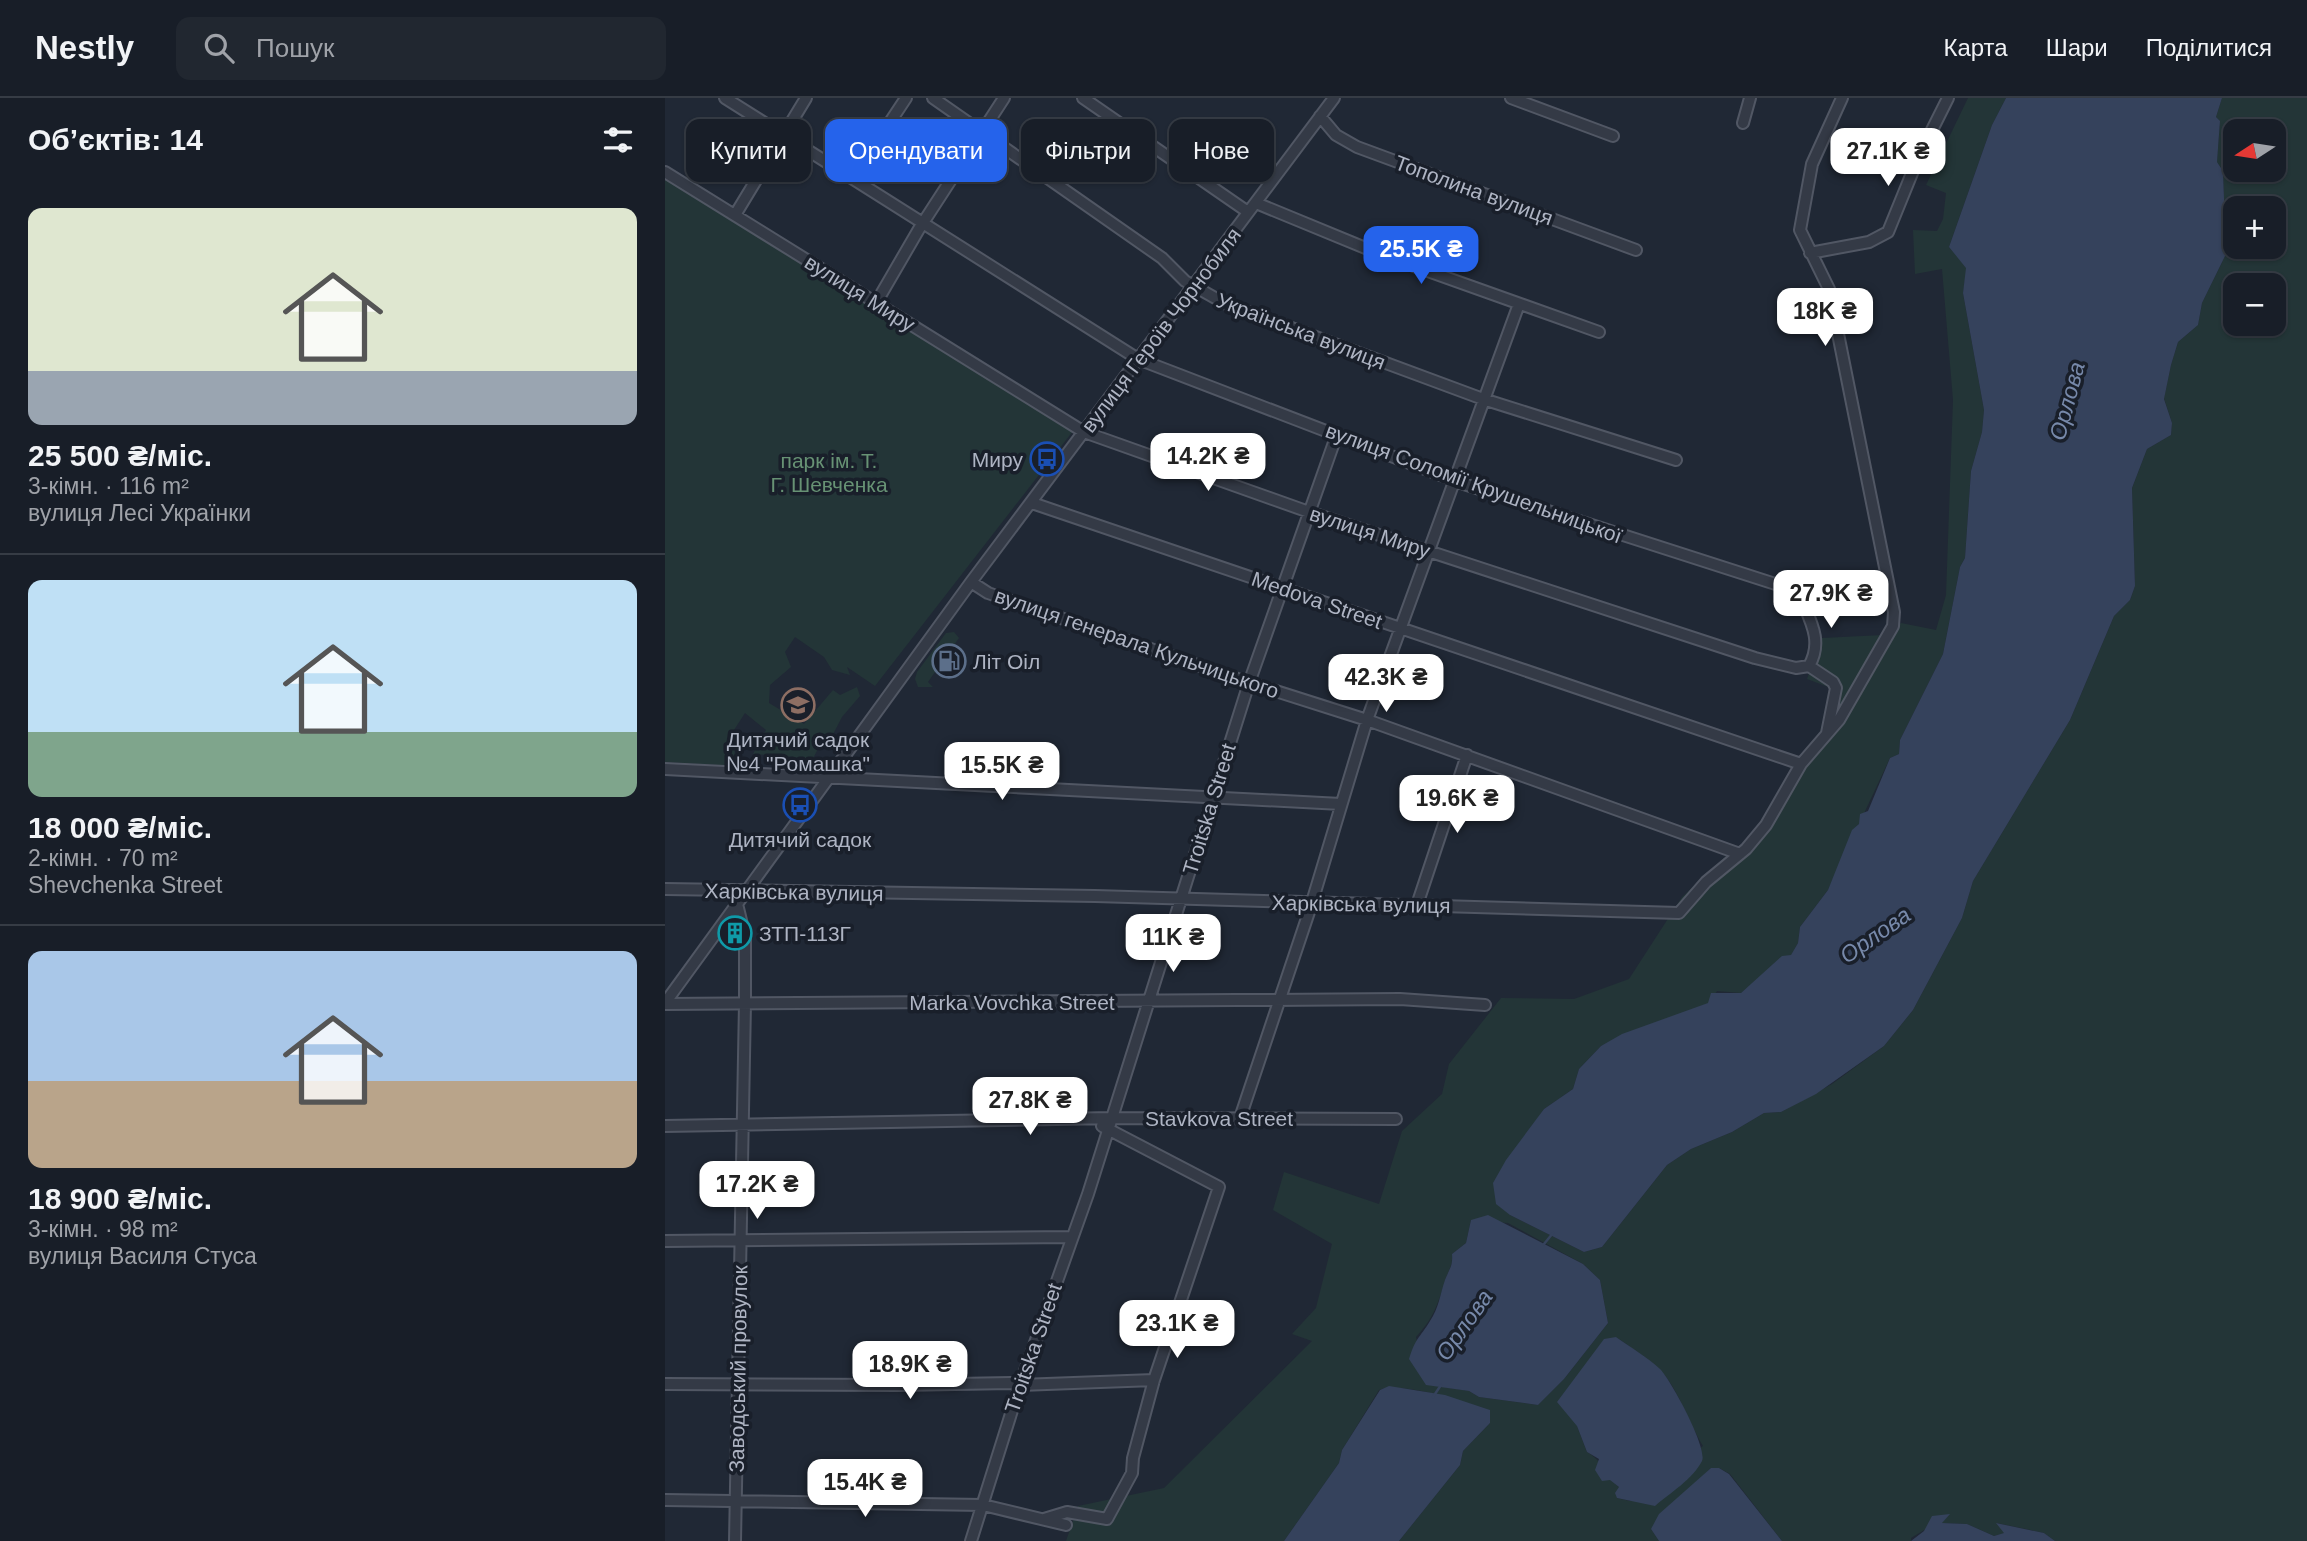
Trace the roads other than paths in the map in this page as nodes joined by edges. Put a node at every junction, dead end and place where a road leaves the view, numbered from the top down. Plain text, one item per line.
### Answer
1 (725, 98) edge
2 (806, 98) edge
3 (906, 98) edge
4 (933, 98) edge
5 (1004, 98) edge
6 (1083, 98) edge
7 (1334, 98) edge
8 (1511, 98) edge
9 (1750, 98) edge
10 (1842, 98) edge
11 (1948, 98) edge
12 (1320, 116) junction
13 (758, 119) edge
14 (793, 119) edge
15 (892, 119) edge
16 (964, 119) edge
17 (990, 119) edge
18 (1744, 123) dead end
19 (1613, 136) dead end
20 (1007, 149) edge
21 (665, 172) edge
22 (755, 182) edge
23 (859, 182) edge
24 (949, 182) edge
25 (1256, 202) junction
26 (1248, 212) junction
27 (735, 215) junction
28 (924, 222) junction
29 (1636, 250) dead end
30 (1810, 253) junction
31 (1192, 286) junction
32 (876, 303) junction
33 (1519, 304) junction
34 (1599, 332) dead end
35 (1138, 359) junction
36 (1483, 399) junction
37 (1084, 432) junction
38 (1337, 435) junction
39 (1676, 460) dead end
40 (1453, 479) junction
41 (1032, 503) junction
42 (1309, 512) junction
43 (1430, 551) junction
44 (971, 582) junction
45 (1282, 587) junction
46 (1400, 629) junction
47 (1809, 666) junction
48 (1249, 683) junction
49 (1367, 720) junction
50 (1825, 739) junction
51 (1467, 755) junction
52 (1801, 764) junction
53 (665, 769) edge
54 (829, 779) junction
55 (1212, 798) junction
56 (1341, 804) junction
57 (1740, 854) junction
58 (665, 889) edge
59 (747, 891) junction
60 (1180, 900) junction
61 (1312, 902) junction
62 (737, 904) junction
63 (1417, 905) junction
64 (1279, 1000) junction
65 (1148, 1001) junction
66 (745, 1003) junction
67 (665, 1004) edge
68 (1485, 1005) dead end
69 (1112, 1118) junction
70 (1240, 1118) junction
71 (1396, 1119) dead end
72 (1094, 1120) junction
73 (743, 1125) junction
74 (665, 1126) edge
75 (1108, 1130) junction
76 (1072, 1237) junction
77 (741, 1240) junction
78 (665, 1241) edge
79 (1154, 1380) junction
80 (665, 1384) edge
81 (739, 1384) junction
82 (1020, 1385) junction
83 (665, 1500) edge
84 (735, 1501) junction
85 (983, 1505) junction
86 (1044, 1519) junction
87 (1066, 1525) dead end
88 (735, 1541) edge
89 (971, 1541) edge

1 - 13 street, вулиця Соломії Крушельницької
2 - 14 street
3 - 15 street
4 - 16 street, Українська вулиця
5 - 17 street
6 - 26 street
7 - 12 street, вулиця Героїв Чорнобиля
8 - 19 street
9 - 18 street
10 - 30 street
11 - 30 street
12 - 25 street, вулиця Героїв Чорнобиля
12 - 29 street, Тополина вулиця
20 - 31 street, Українська вулиця
21 - 27 street, вулиця Миру
22 - 27 street
23 - 28 street, вулиця Соломії Крушельницької
24 - 28 street
25 - 26 street, вулиця Героїв Чорнобиля
25 - 33 street
26 - 31 street, вулиця Героїв Чорнобиля
27 - 32 street, вулиця Миру
28 - 32 street
28 - 35 street, вулиця Соломії Крушельницької
30 - 50 street
31 - 35 street, вулиця Героїв Чорнобиля
31 - 36 street, Українська вулиця
32 - 37 street, вулиця Миру
33 - 34 street
33 - 36 street
35 - 37 street, вулиця Героїв Чорнобиля
35 - 38 street, вулиця Соломії Крушельницької
36 - 39 street, Українська вулиця
36 - 40 street
37 - 41 street, вулиця Героїв Чорнобиля
37 - 42 street, вулиця Миру
38 - 40 street, вулиця Соломії Крушельницької
38 - 42 street, Troitska Street
40 - 43 street
40 - 47 street, вулиця Соломії Крушельницької
41 - 44 street, вулиця Героїв Чорнобиля
41 - 45 street, Medova Street
42 - 43 street, вулиця Миру
42 - 45 street, Troitska Street
43 - 46 street
43 - 47 street, вулиця Миру
44 - 48 street, вулиця генерала Кульчицького
44 - 54 street, вулиця Героїв Чорнобиля
45 - 46 street, Medova Street
45 - 48 street, Troitska Street
46 - 49 street
46 - 52 street, Medova Street
47 - 50 street
48 - 49 street, вулиця генерала Кульчицького
48 - 55 street, Troitska Street
49 - 51 street, вулиця генерала Кульчицького
49 - 56 street
50 - 52 street
51 - 57 street, вулиця генерала Кульчицького
51 - 63 street
52 - 57 street
53 - 54 street
54 - 55 street
54 - 59 street, вулиця Героїв Чорнобиля
55 - 56 street
55 - 60 street, Troitska Street
56 - 61 street
57 - 63 street, Харківська вулиця
58 - 59 street, Харківська вулиця
59 - 60 street, Харківська вулиця
59 - 62 street, вулиця Героїв Чорнобиля
60 - 61 street, Харківська вулиця
60 - 65 street, Troitska Street
61 - 63 street, Харківська вулиця
61 - 64 street
62 - 66 street, Заводський провулок
62 - 67 street, вулиця Героїв Чорнобиля
64 - 65 street, Marka Vovchka Street
64 - 68 street, Marka Vovchka Street
64 - 70 street
65 - 66 street, Marka Vovchka Street
65 - 69 street, Troitska Street
66 - 67 street, Marka Vovchka Street
66 - 73 street, Заводський провулок
69 - 70 street, Stavkova Street
69 - 72 street, Stavkova Street
69 - 75 street, Troitska Street
70 - 71 street, Stavkova Street
72 - 73 street, Stavkova Street
72 - 75 street
73 - 74 street, Stavkova Street
73 - 77 street, Заводський провулок
75 - 76 street, Troitska Street
75 - 79 street
76 - 77 street
76 - 82 street, Troitska Street
77 - 78 street
77 - 81 street, Заводський провулок
79 - 82 street
79 - 86 street
80 - 81 street
81 - 82 street
81 - 84 street, Заводський провулок
82 - 85 street, Troitska Street
83 - 84 street
84 - 85 street
84 - 88 street, Заводський провулок
85 - 86 street
85 - 89 street, Troitska Street
86 - 87 street

